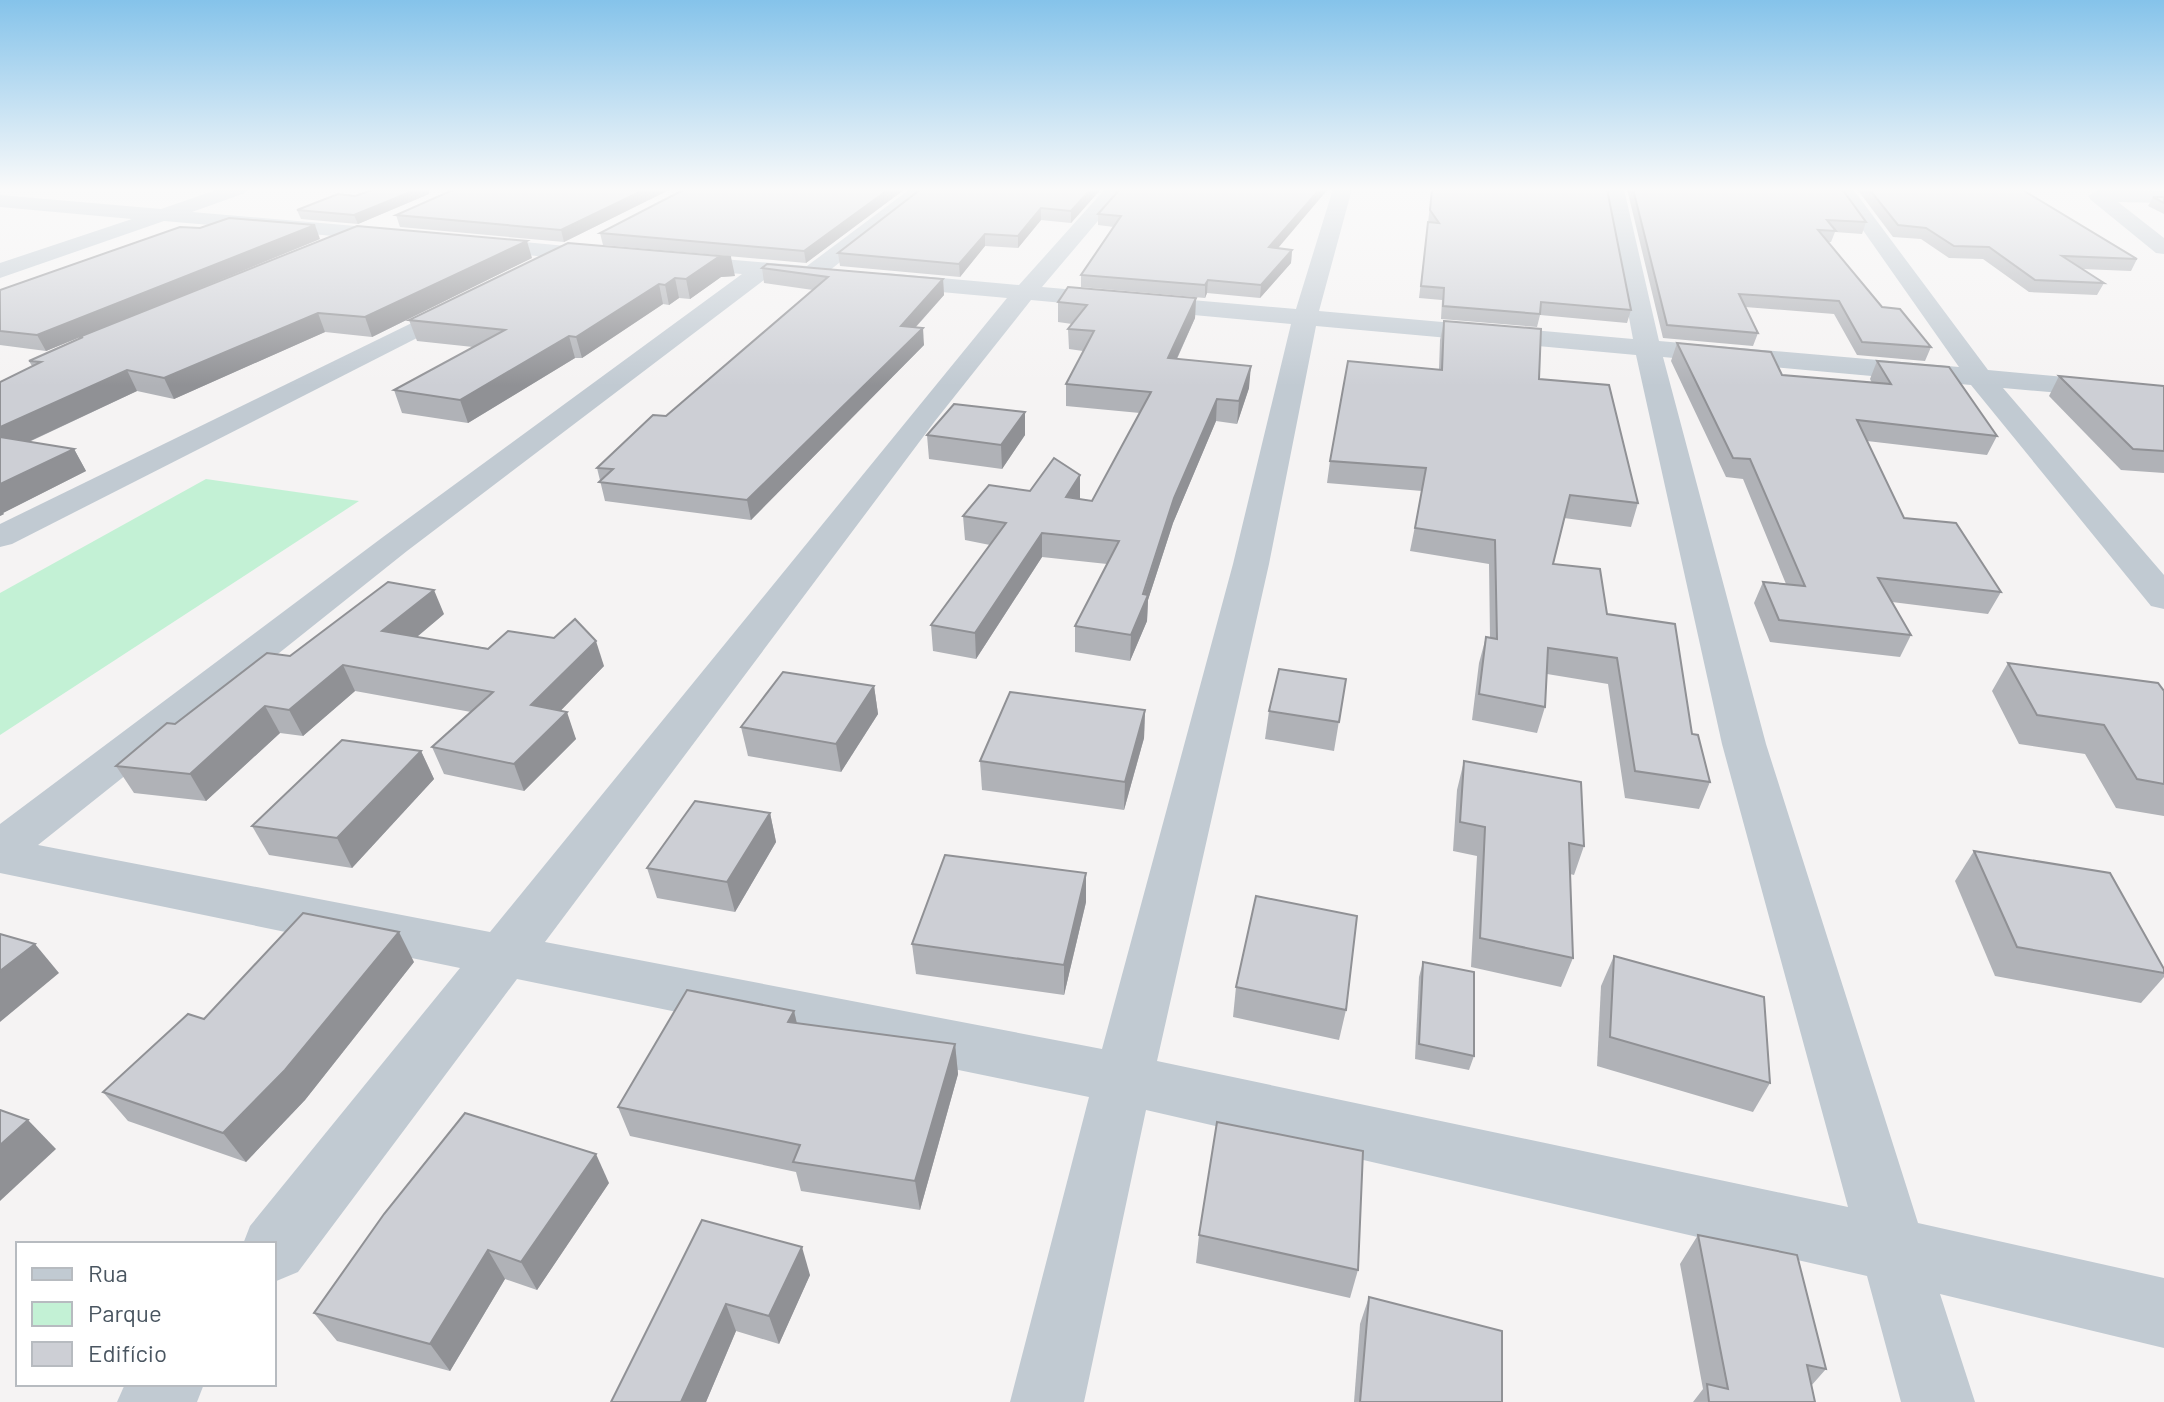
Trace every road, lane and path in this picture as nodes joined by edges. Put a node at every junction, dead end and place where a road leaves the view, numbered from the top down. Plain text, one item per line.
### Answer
1 (49, 254) edge
2 (562, 254) edge
3 (582, 254) edge
4 (836, 254) edge
5 (1058, 254) edge
6 (1324, 254) edge
7 (1628, 254) edge
8 (1890, 254) edge
9 (626, 258) edge
10 (657, 260) edge
11 (764, 269) junction
12 (0, 271) edge
13 (812, 273) junction
14 (523, 274) edge
15 (1024, 293) junction
16 (481, 296) edge
17 (1305, 319) junction
18 (1648, 348) junction
19 (1979, 377) junction
20 (2164, 394) edge
21 (0, 537) edge
22 (2164, 598) edge
23 (0, 852) edge
24 (504, 956) junction
25 (1123, 1079) junction
26 (276, 1246) edge
27 (1895, 1250) junction
28 (2164, 1313) edge
29 (166, 1386) edge
30 (154, 1402) edge
31 (1047, 1402) edge
32 (1938, 1402) edge

1 - 12 street
2 - 14 street
3 - 9 street
4 - 13 street
5 - 15 street
6 - 17 street
7 - 18 street
8 - 19 street
10 - 11 street
11 - 13 street
11 - 23 street
13 - 15 street
15 - 17 street
15 - 24 street
16 - 21 street
17 - 18 street
17 - 25 street
18 - 19 street
18 - 27 street
19 - 20 street
19 - 22 street
23 - 24 street
24 - 25 street
24 - 26 street
25 - 27 street
25 - 31 street
27 - 28 street
27 - 32 street
29 - 30 street

